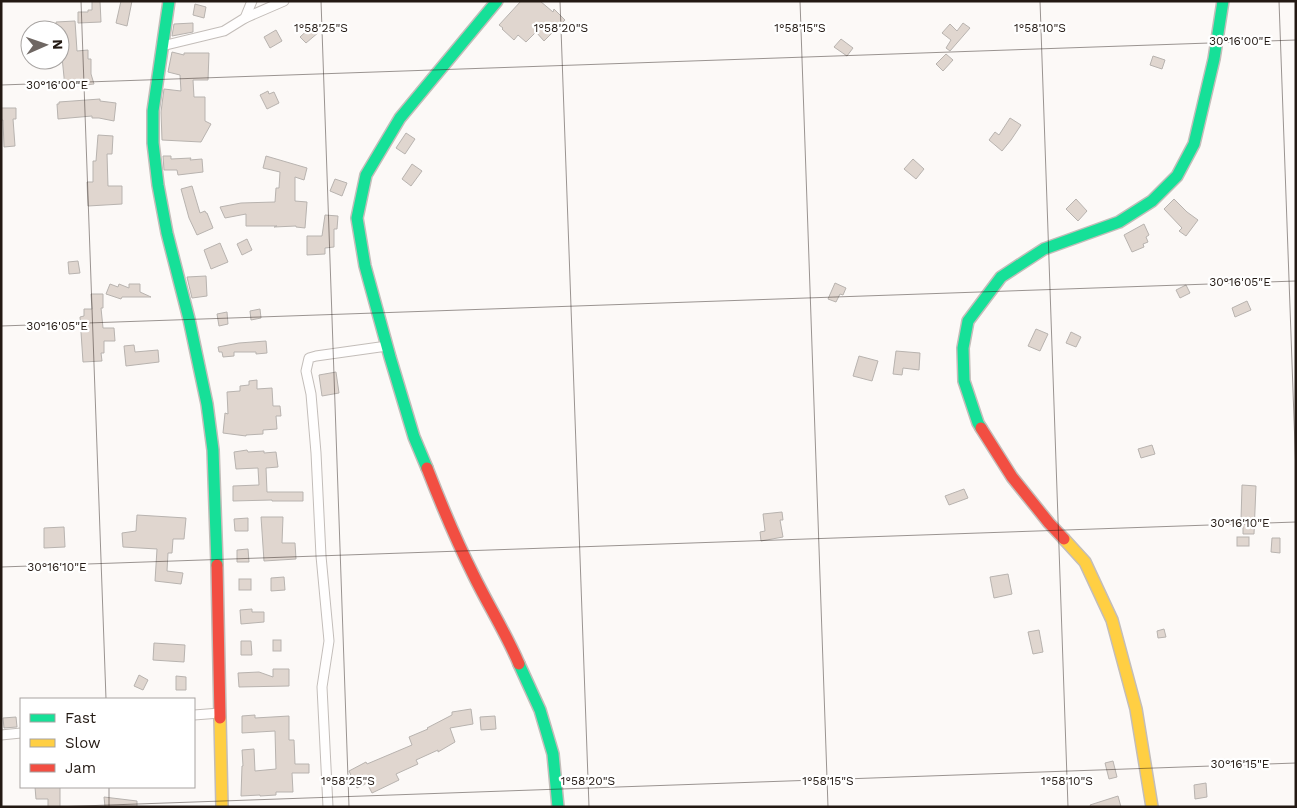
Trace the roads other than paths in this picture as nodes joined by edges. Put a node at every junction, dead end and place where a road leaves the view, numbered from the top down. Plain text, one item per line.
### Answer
1 (169, 1) edge
2 (252, 1) edge
3 (284, 1) edge
4 (497, 1) edge
5 (1223, 1) edge
6 (245, 18) junction
7 (162, 46) junction
8 (387, 346) junction
9 (220, 713) junction
10 (195, 715) edge
11 (20, 733) edge
12 (1, 735) edge
13 (222, 807) edge
14 (328, 807) edge
15 (558, 807) edge
16 (1152, 807) edge

1 - 7 street
2 - 6 street
3 - 6 street
4 - 8 street
5 - 16 street
6 - 7 street
7 - 9 street
8 - 14 street
8 - 15 street
9 - 10 street
9 - 13 street
11 - 12 street

